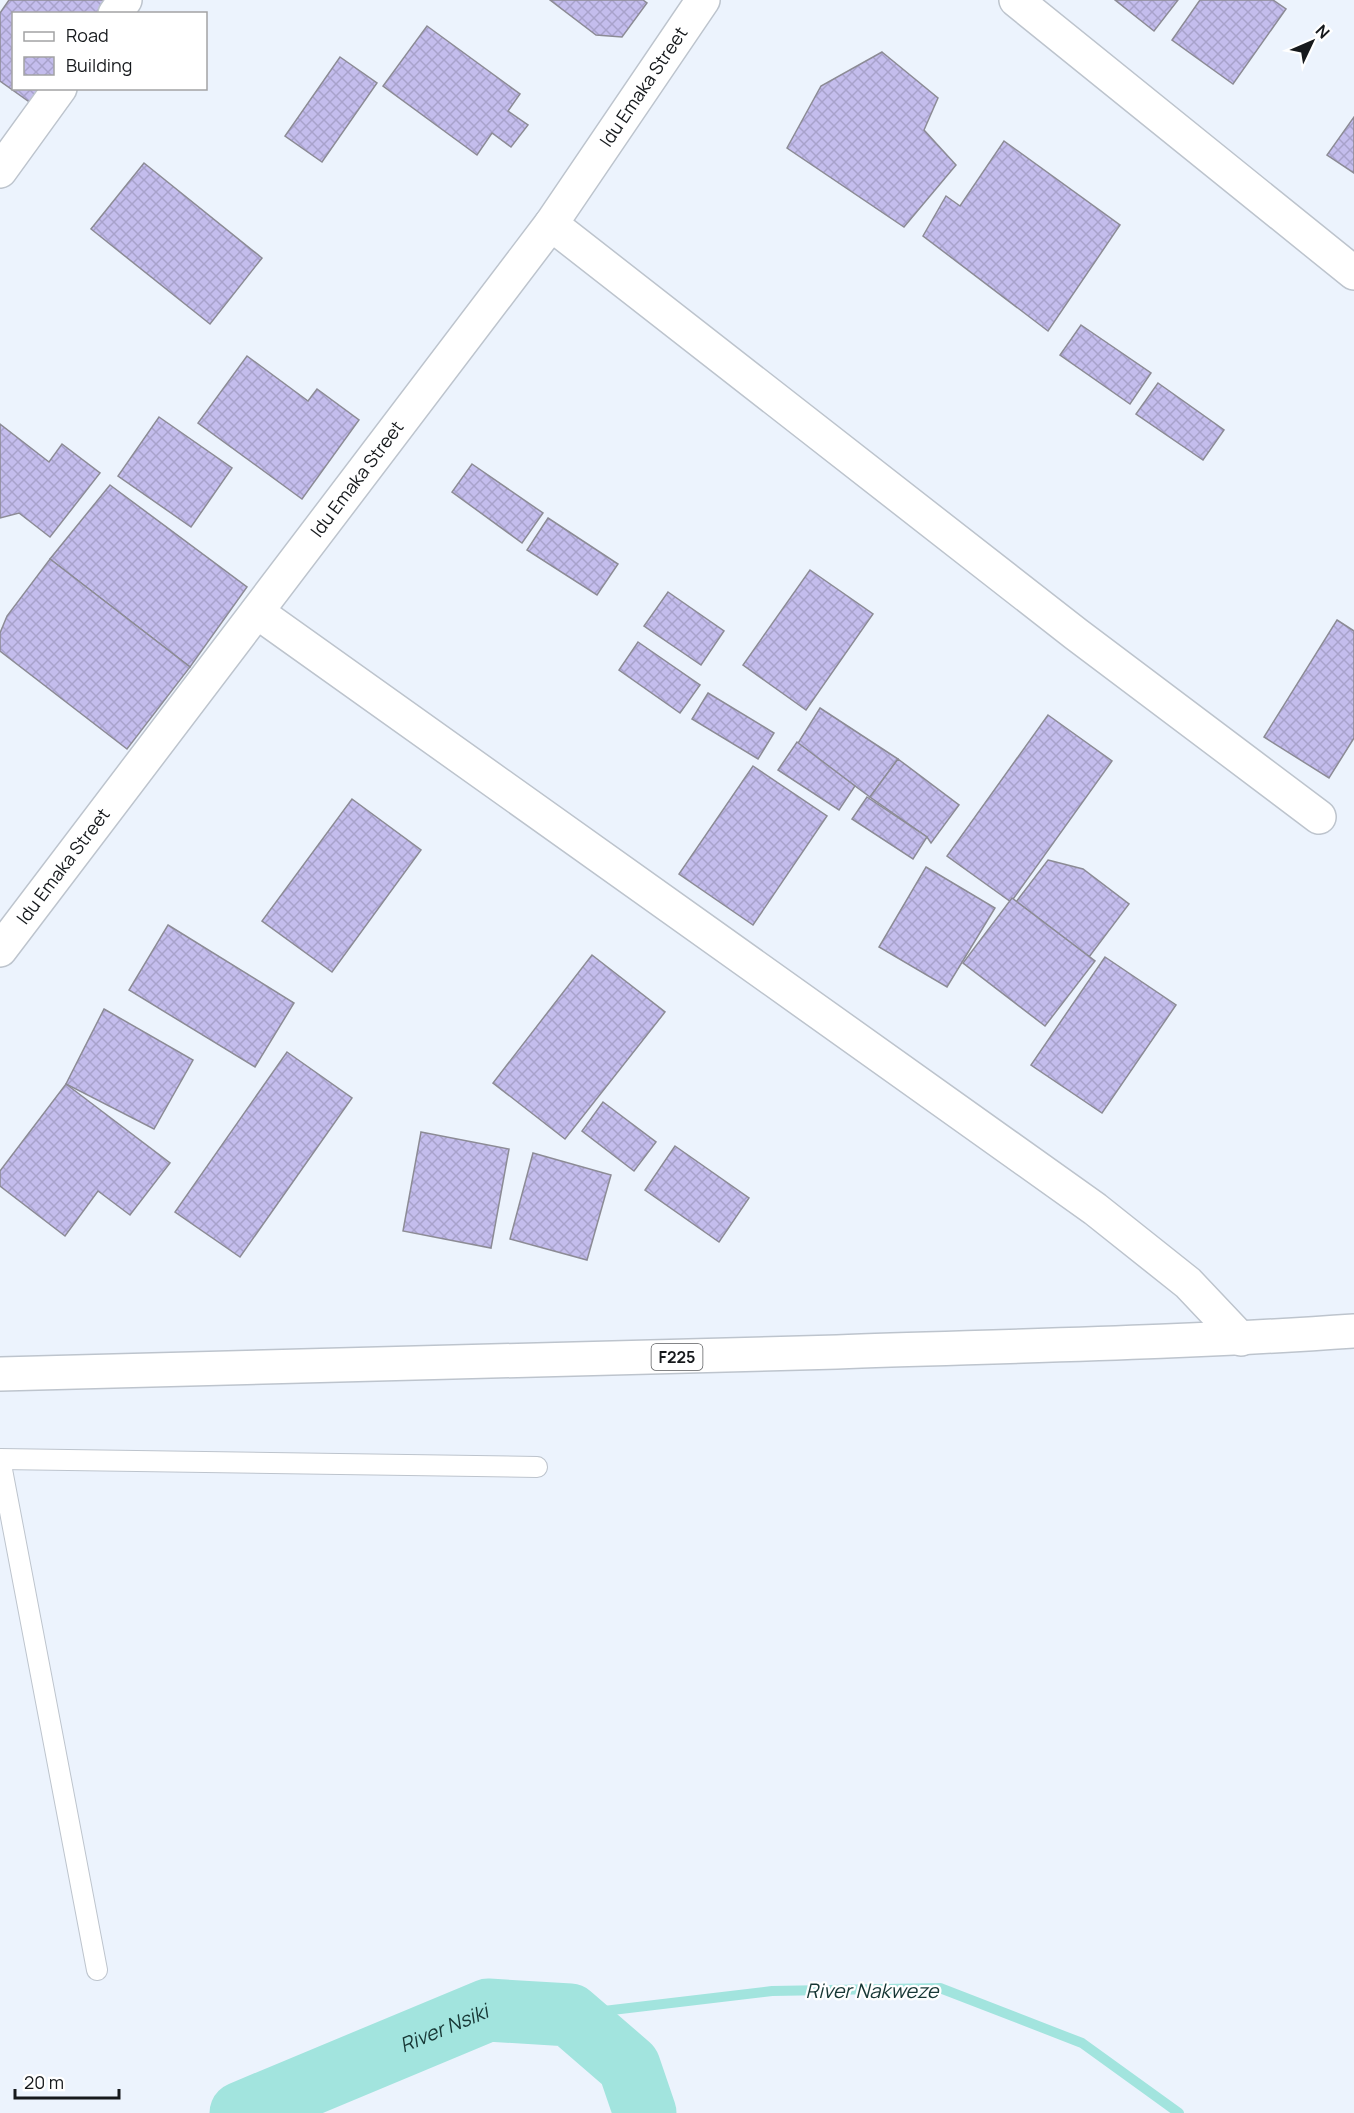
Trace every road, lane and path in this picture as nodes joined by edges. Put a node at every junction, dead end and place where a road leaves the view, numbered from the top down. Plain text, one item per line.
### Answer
1 (703, 0) edge
2 (1016, 0) edge
3 (59, 90) edge
4 (0, 171) edge
5 (551, 224) junction
6 (1354, 273) edge
7 (257, 612) junction
8 (1319, 817) dead end
9 (0, 950) edge
10 (1354, 1331) edge
11 (1241, 1339) junction
12 (0, 1374) edge
13 (0, 1459) edge
14 (537, 1467) dead end
15 (97, 1970) dead end

1 - 5 street, Idu Emaka Street
2 - 6 street
3 - 4 street
5 - 7 street, Idu Emaka Street
5 - 8 street
7 - 9 street, Idu Emaka Street
7 - 11 street
10 - 11 street, F225
11 - 12 street, F225
13 - 14 lane
13 - 15 lane

